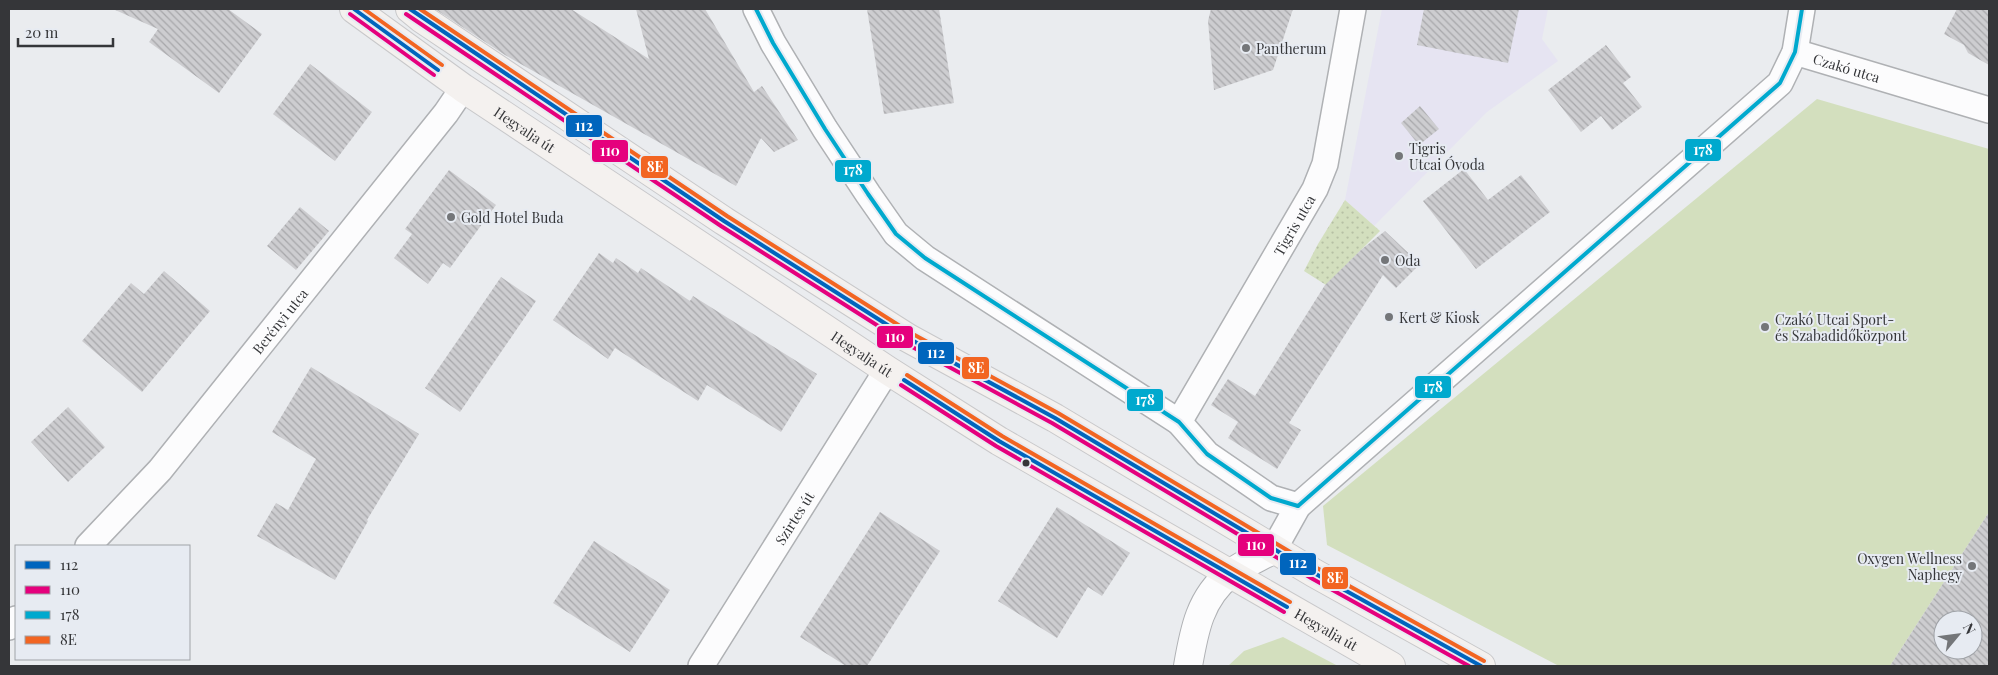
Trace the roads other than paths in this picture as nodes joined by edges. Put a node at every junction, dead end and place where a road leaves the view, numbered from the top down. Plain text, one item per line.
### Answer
1 (354, 9) edge
2 (410, 9) edge
3 (756, 9) edge
4 (1353, 9) edge
5 (1802, 9) edge
6 (1795, 52) junction
7 (464, 88) junction
8 (1989, 110) edge
9 (887, 370) junction
10 (1179, 422) junction
11 (1298, 506) junction
12 (89, 545) edge
13 (1274, 549) junction
14 (1230, 574) junction
15 (701, 666) edge
16 (1188, 666) edge
17 (1391, 666) edge
18 (1480, 666) edge

1 - 7 main road, Hegyalja út
2 - 13 main road
3 - 10 street
4 - 10 street, Tigris utca
5 - 6 street
6 - 8 street, Czakó utca
6 - 11 street, Czakó utca
7 - 9 main road, Hegyalja út
7 - 12 street, Berényi utca
9 - 14 main road, Hegyalja út
9 - 15 street, Szirtes út
10 - 11 street
11 - 13 street, Czakó utca
13 - 14 street
13 - 18 main road
14 - 16 street
14 - 17 main road, Hegyalja út

